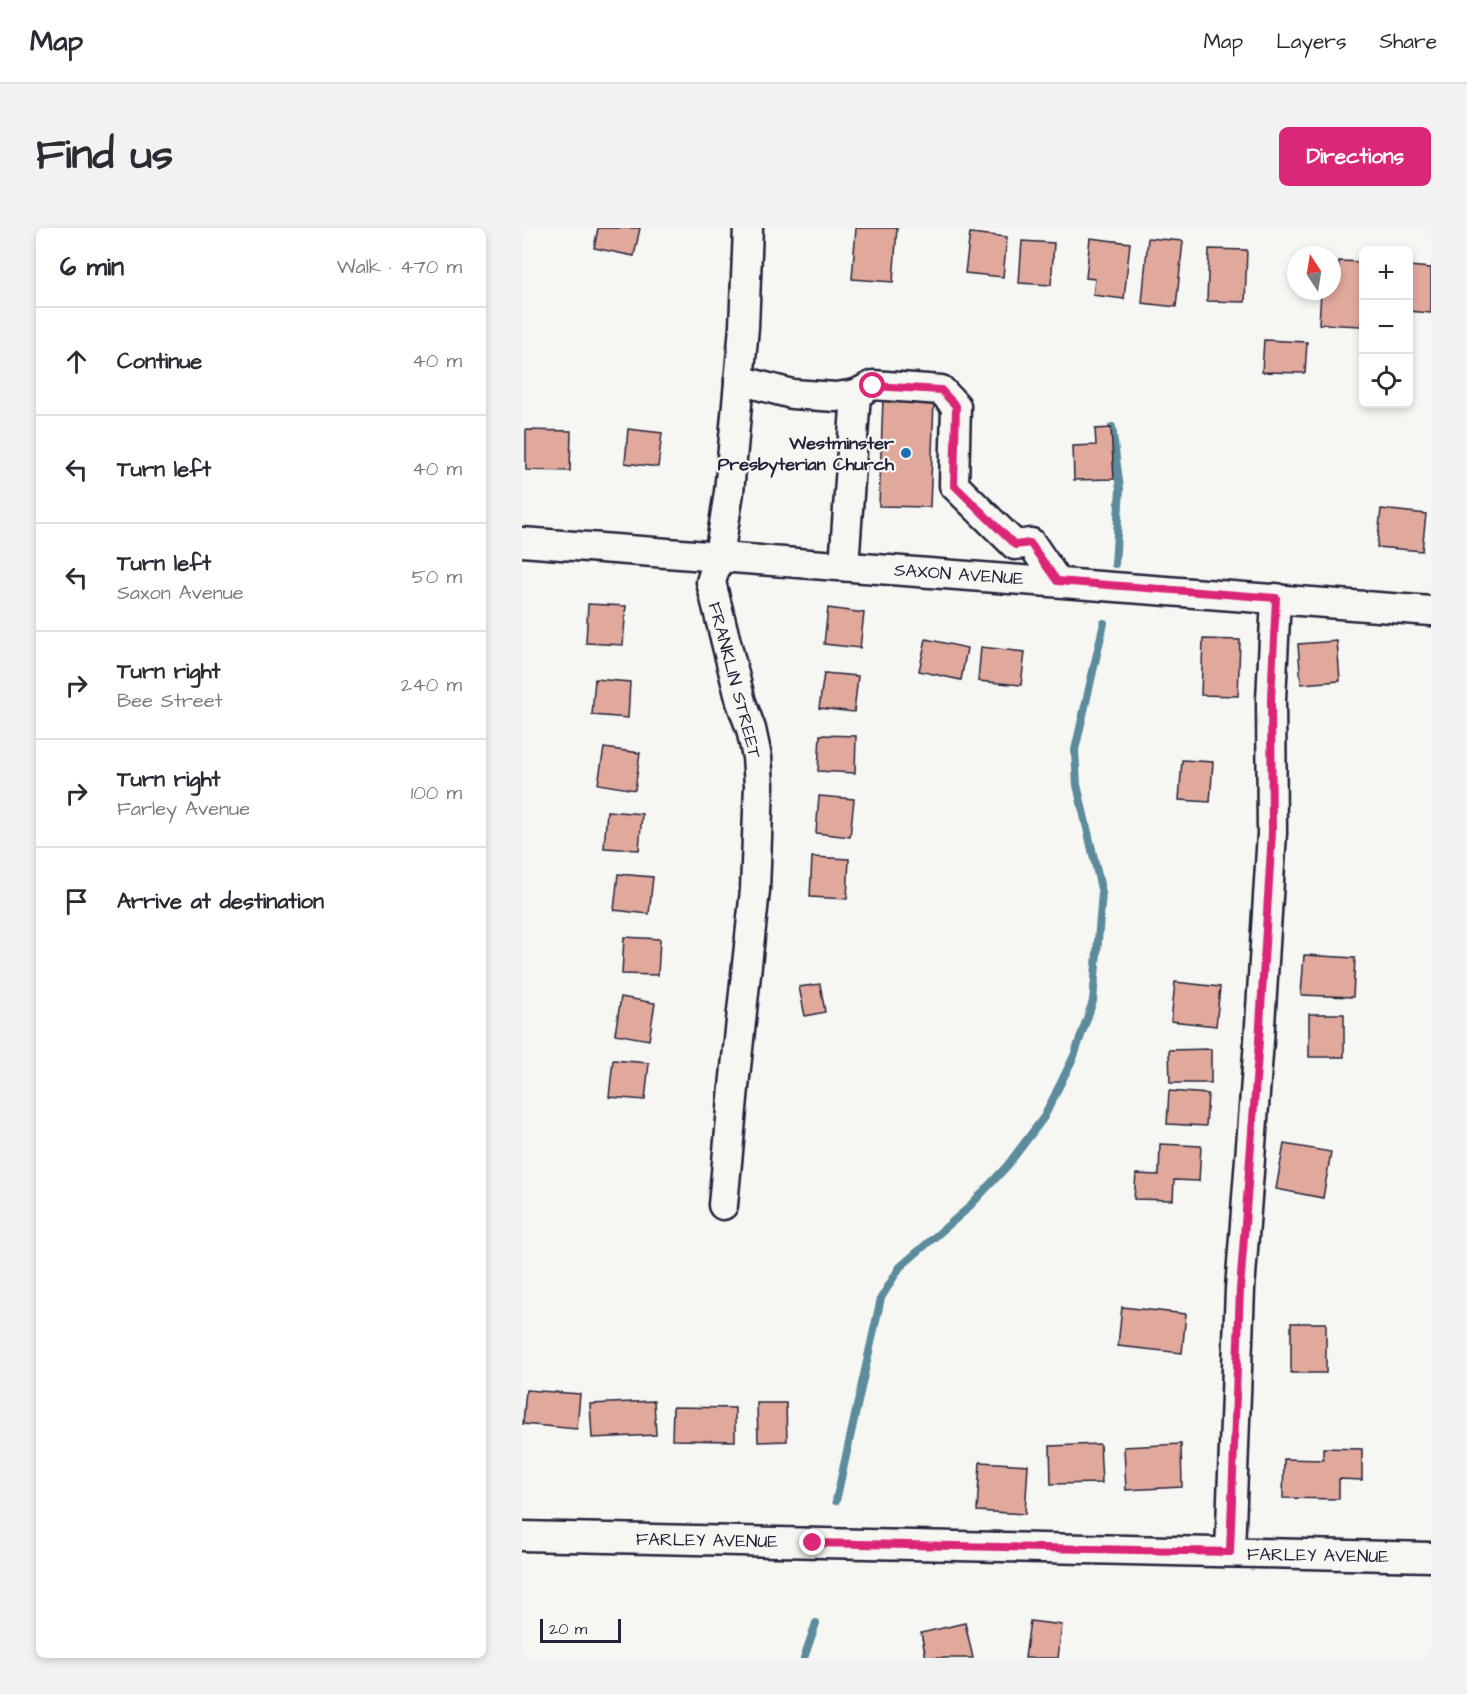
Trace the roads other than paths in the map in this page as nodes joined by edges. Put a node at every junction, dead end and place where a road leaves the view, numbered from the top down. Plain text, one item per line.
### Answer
1 (748, 228) edge
2 (739, 380) junction
3 (856, 394) junction
4 (522, 542) edge
5 (719, 556) junction
6 (844, 566) junction
7 (1057, 581) junction
8 (1276, 598) junction
9 (1431, 610) edge
10 (723, 1204) dead end
11 (522, 1536) edge
12 (1230, 1552) junction
13 (1431, 1557) edge

1 - 2 street, FRANKLIN STREET
2 - 3 street
2 - 5 street, FRANKLIN STREET
3 - 6 street
3 - 7 street
4 - 5 street, SAXON AVENUE
5 - 6 street, SAXON AVENUE
5 - 10 street, FRANKLIN STREET
6 - 7 street, SAXON AVENUE
7 - 8 street, SAXON AVENUE
8 - 9 street, SAXON AVENUE
8 - 12 street
11 - 12 street, FARLEY AVENUE
12 - 13 street, FARLEY AVENUE

